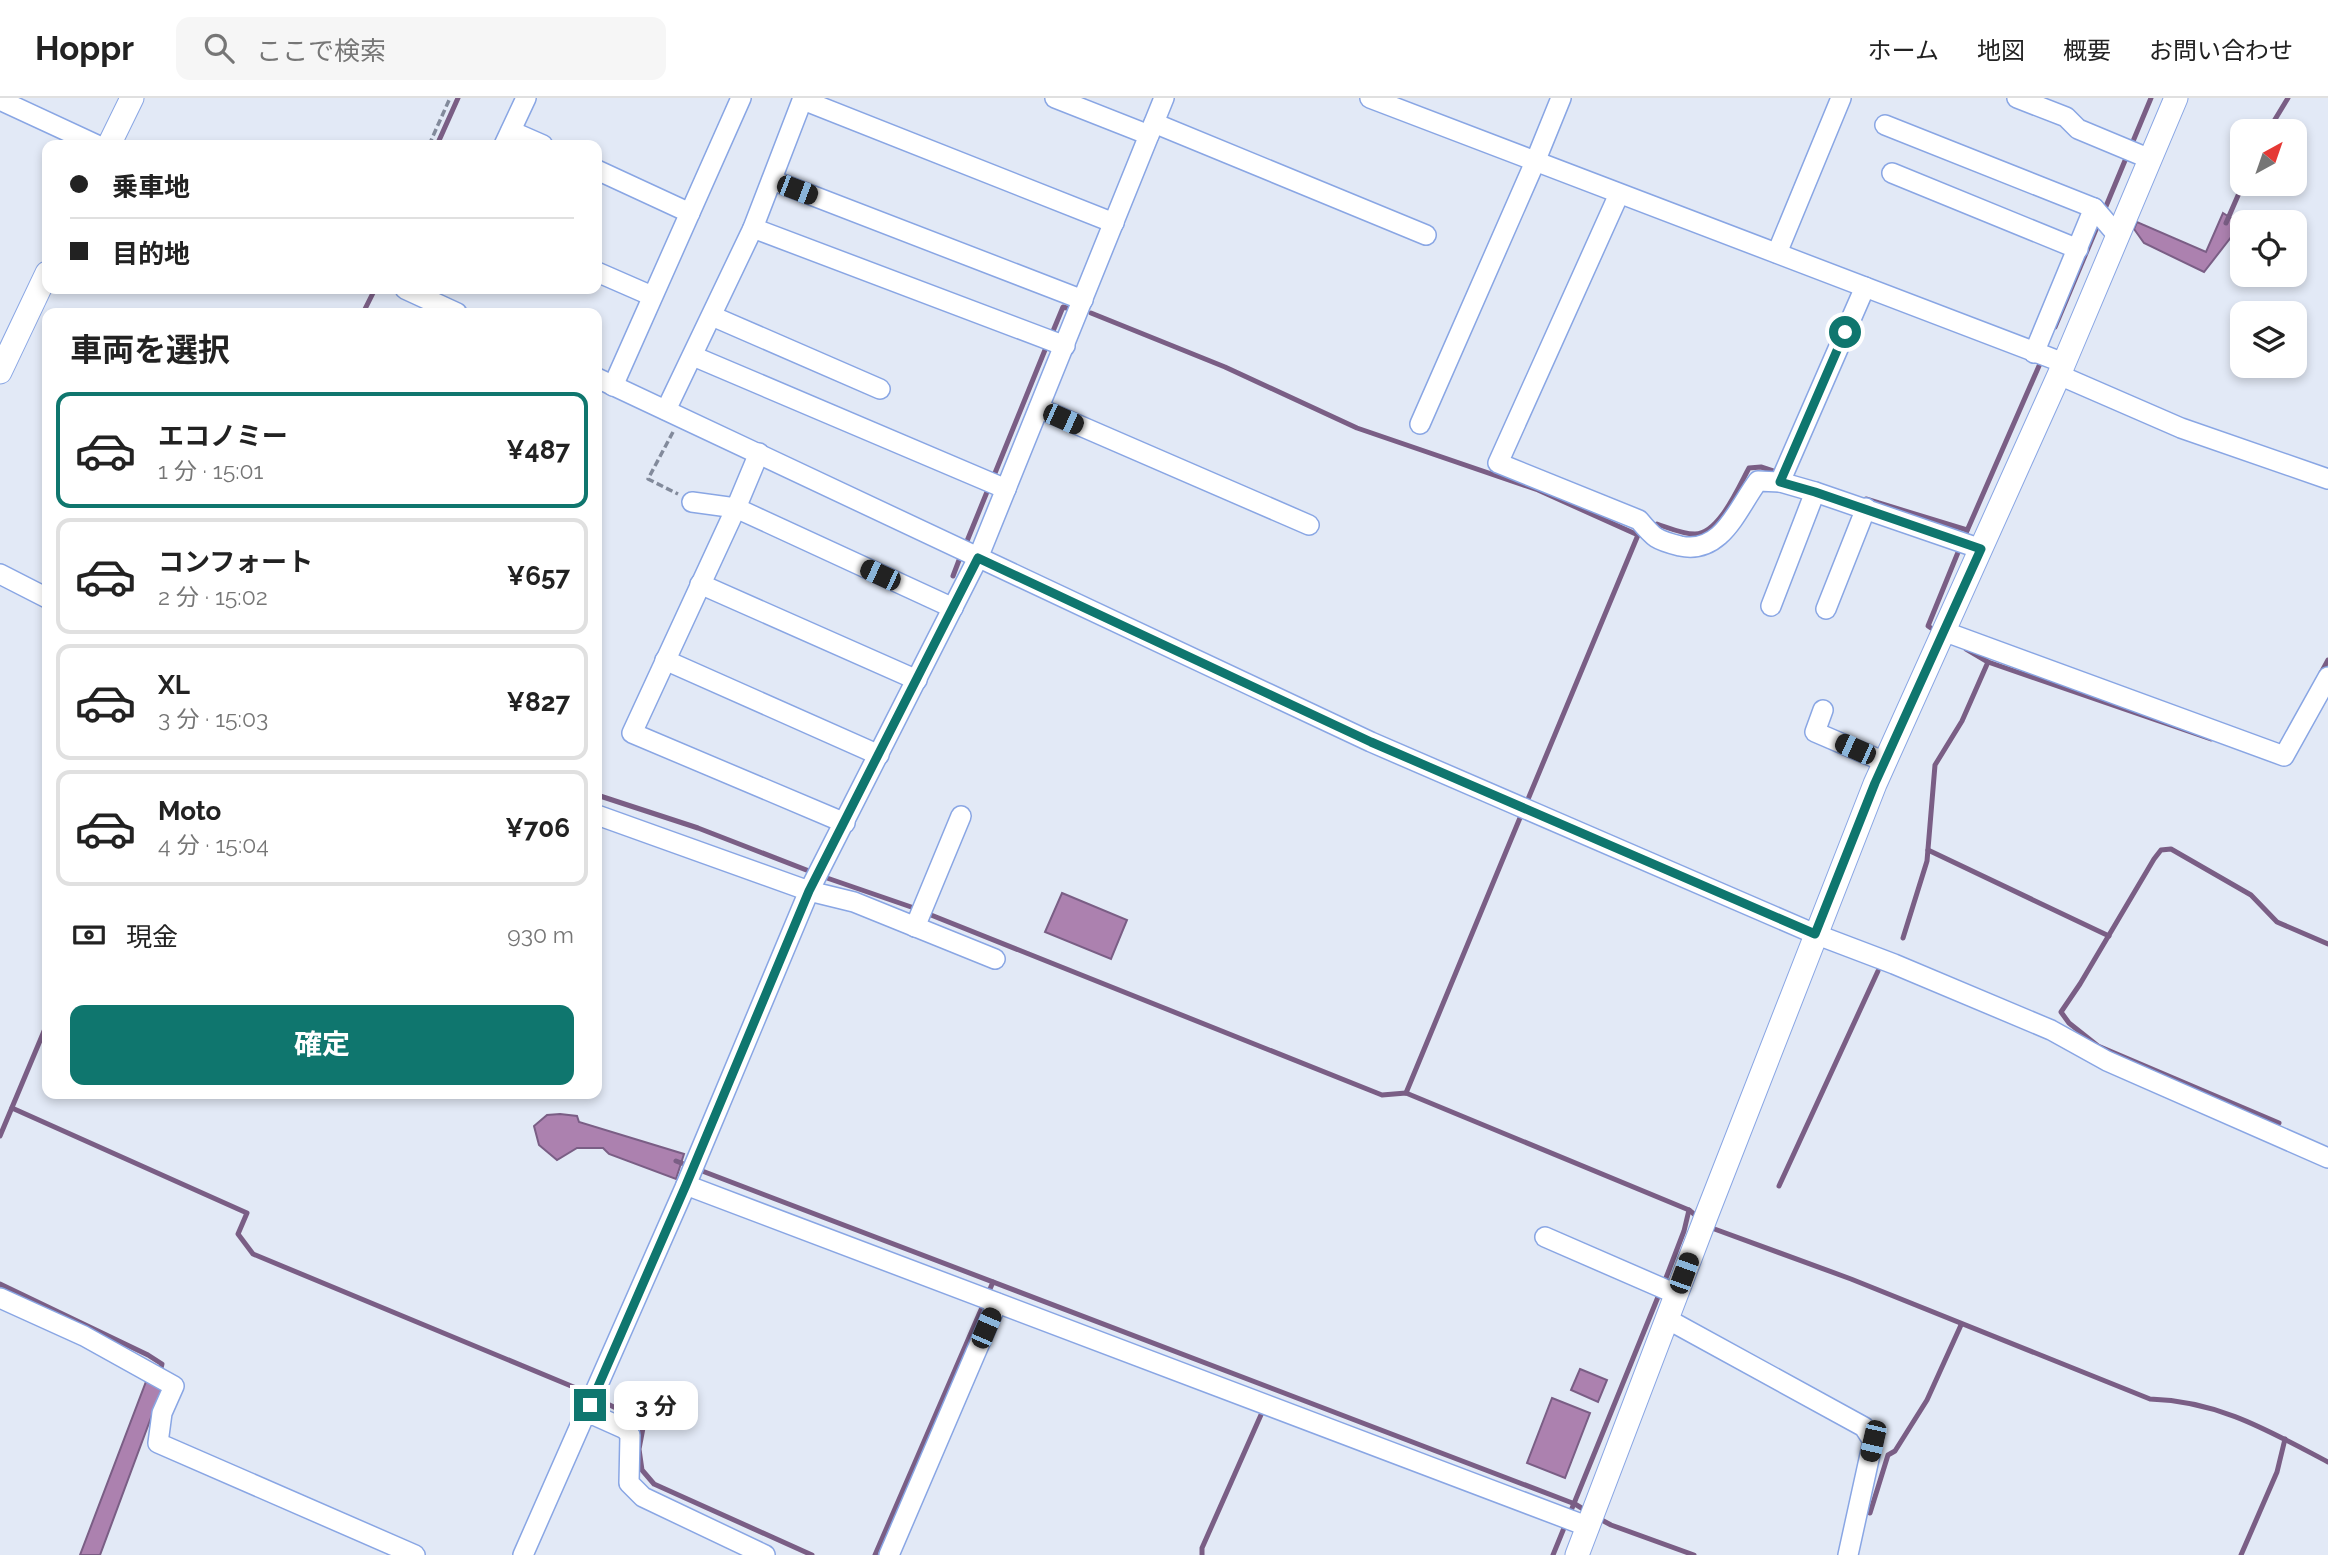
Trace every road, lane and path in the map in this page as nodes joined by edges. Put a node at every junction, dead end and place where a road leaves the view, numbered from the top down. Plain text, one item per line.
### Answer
1 (132, 98) edge
2 (450, 98) edge
3 (526, 98) edge
4 (741, 98) edge
5 (1055, 98) edge
6 (1164, 98) edge
7 (1370, 98) edge
8 (1561, 98) edge
9 (1841, 98) edge
10 (2017, 98) edge
11 (2176, 98) edge
12 (803, 99) edge
13 (0, 100) edge
14 (1885, 125) dead end
15 (1152, 129) junction
16 (507, 138) edge
17 (86, 140) edge
18 (111, 140) edge
19 (431, 140) edge
20 (2136, 153) junction
21 (1535, 162) junction
22 (602, 172) edge
23 (1892, 173) dead end
24 (772, 180) junction
25 (1619, 194) junction
26 (690, 213) junction
27 (2104, 220) junction
28 (1114, 223) junction
29 (753, 228) junction
30 (1426, 235) dead end
31 (2078, 248) junction
32 (1777, 253) junction
33 (602, 274) edge
34 (42, 284) edge
35 (1865, 287) junction
36 (436, 295) edge
37 (652, 296) junction
38 (1083, 300) junction
39 (451, 308) edge
40 (712, 316) junction
41 (1054, 342) junction
42 (693, 356) junction
43 (2049, 361) junction
44 (0, 372) edge
45 (605, 382) edge
46 (880, 389) dead end
47 (1039, 408) junction
48 (673, 414) junction
49 (1420, 424) dead end
50 (758, 453) junction
51 (1782, 476) junction
52 (2328, 479) edge
53 (996, 485) junction
54 (1815, 492) junction
55 (692, 502) joint
56 (736, 508) junction
57 (1866, 508) junction
58 (1309, 524) dead end
59 (1967, 544) junction
60 (969, 554) junction
61 (0, 574) edge
62 (701, 584) junction
63 (42, 595) edge
64 (1771, 606) dead end
65 (953, 608) junction
66 (1826, 609) dead end
67 (1944, 631) junction
68 (665, 660) junction
69 (2328, 677) edge
70 (917, 680) junction
71 (1823, 710) dead end
72 (879, 755) junction
73 (1885, 762) junction
74 (602, 816) edge
75 (961, 816) dead end
76 (845, 823) junction
77 (816, 878) junction
78 (917, 924) junction
79 (1815, 934) junction
80 (995, 959) dead end
81 (2328, 1158) edge
82 (691, 1174) junction
83 (1545, 1237) dead end
84 (1666, 1290) junction
85 (0, 1298) edge
86 (989, 1300) junction
87 (1667, 1319) junction
88 (592, 1403) junction
89 (1582, 1519) junction
90 (415, 1555) edge
91 (523, 1555) edge
92 (765, 1555) edge
93 (889, 1555) edge
94 (1577, 1555) edge
95 (1848, 1555) edge

1 - 18 street
2 - 19 path
3 - 16 street
4 - 26 street
5 - 15 street
6 - 15 street
7 - 21 street
8 - 21 street
9 - 32 street
10 - 20 street
11 - 20 street
12 - 24 street
12 - 28 street
13 - 17 street
14 - 27 street
15 - 28 street
15 - 30 street
20 - 27 street
21 - 25 street
21 - 49 street
22 - 26 street
23 - 31 street
24 - 29 street
24 - 38 street
25 - 32 street
25 - 51 street
26 - 37 street
27 - 31 street
27 - 43 street
28 - 38 street
29 - 40 street
29 - 41 street
31 - 43 street
32 - 35 street
33 - 37 street
34 - 44 street
35 - 43 street
35 - 51 street
36 - 39 street
37 - 45 street
38 - 41 street
40 - 42 street
40 - 46 street
41 - 47 street
42 - 48 street
42 - 53 street
43 - 52 street
43 - 59 street
45 - 48 street
47 - 53 street
47 - 58 street
48 - 50 street
48 - 55 path
50 - 56 street
50 - 60 street
51 - 54 street
53 - 60 street
54 - 57 street
54 - 64 street
55 - 56 street
56 - 62 street
56 - 65 street
57 - 59 street
57 - 66 street
59 - 67 street
60 - 65 street
60 - 79 street
61 - 63 street
62 - 68 street
62 - 70 street
65 - 70 street
67 - 69 street
67 - 73 street
68 - 72 street
68 - 76 street
70 - 72 street
71 - 73 street
72 - 76 street
73 - 79 street
74 - 77 street
75 - 78 street
76 - 77 street
77 - 78 street
77 - 82 street
78 - 80 street
79 - 81 street
79 - 84 street
82 - 86 street
82 - 88 street
83 - 84 street
84 - 87 street
85 - 90 street
86 - 89 street
86 - 93 street
87 - 89 street
87 - 95 street
88 - 91 street
88 - 92 street
89 - 94 street

